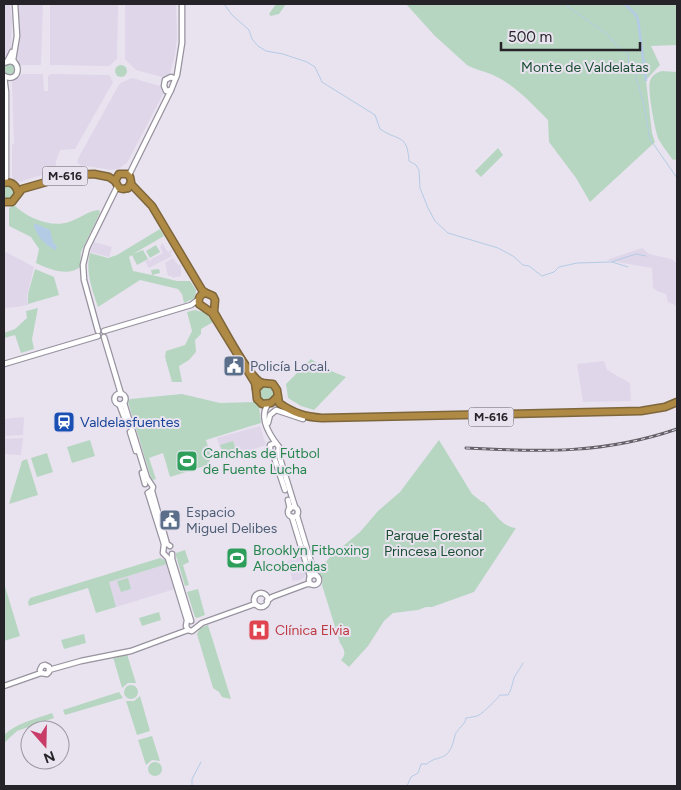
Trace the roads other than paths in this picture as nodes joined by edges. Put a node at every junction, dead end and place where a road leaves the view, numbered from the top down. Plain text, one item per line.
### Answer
1 (14, 4) edge
2 (181, 4) edge
3 (6, 63) edge
4 (15, 63) junction
5 (4, 76) edge
6 (10, 78) junction
7 (173, 78) junction
8 (169, 91) junction
9 (127, 174) junction
10 (4, 183) edge
11 (121, 184) junction
12 (14, 185) junction
13 (18, 194) junction
14 (4, 202) edge
15 (206, 293) junction
16 (201, 303) junction
17 (214, 305) junction
18 (101, 334) junction
19 (4, 363) edge
20 (262, 383) junction
21 (256, 390) junction
22 (119, 394) junction
23 (277, 397) junction
24 (259, 402) junction
25 (677, 403) edge
26 (122, 404) junction
27 (270, 404) junction
28 (303, 419) junction
29 (268, 430) junction
30 (272, 444) junction
31 (276, 453) junction
32 (151, 483) junction
33 (145, 484) junction
34 (150, 492) junction
35 (292, 508) junction
36 (295, 516) junction
37 (167, 547) junction
38 (172, 554) junction
39 (167, 556) junction
40 (266, 598) junction
41 (254, 602) junction
42 (190, 625) junction
43 (4, 684) edge

1 - 3 street
1 - 4 street
2 - 7 street
3 - 4 street
4 - 6 street
5 - 6 street
5 - 10 street
6 - 12 street
7 - 8 street
7 - 8 street
8 - 9 street
8 - 9 street
9 - 11 highway
9 - 11 highway, M-616
10 - 12 highway, M-616
11 - 12 highway, M-616
11 - 13 highway, M-616
11 - 15 highway, M-616
11 - 16 highway, M-616
11 - 18 street
12 - 13 highway
13 - 14 highway, M-616
15 - 16 highway
15 - 17 highway, M-616
16 - 17 highway
16 - 18 street
16 - 21 highway, M-616
17 - 20 highway, M-616
18 - 19 street
18 - 22 street
20 - 21 highway
20 - 23 highway, M-616
21 - 24 highway, M-616
22 - 26 street
22 - 26 street
23 - 25 highway, M-616
23 - 27 highway
24 - 27 highway, M-616
24 - 30 street
25 - 28 highway, M-616
26 - 32 street
26 - 33 street
27 - 28 highway, M-616
27 - 29 street
28 - 29 street
29 - 30 street
30 - 31 street
30 - 31 street
31 - 35 street
32 - 33 street
32 - 34 street
33 - 34 street
34 - 37 street
35 - 36 street
35 - 36 street
36 - 40 street
37 - 38 street
37 - 39 street
38 - 39 street
38 - 42 street
39 - 42 street
40 - 41 street
40 - 41 street
41 - 42 street
42 - 43 street

